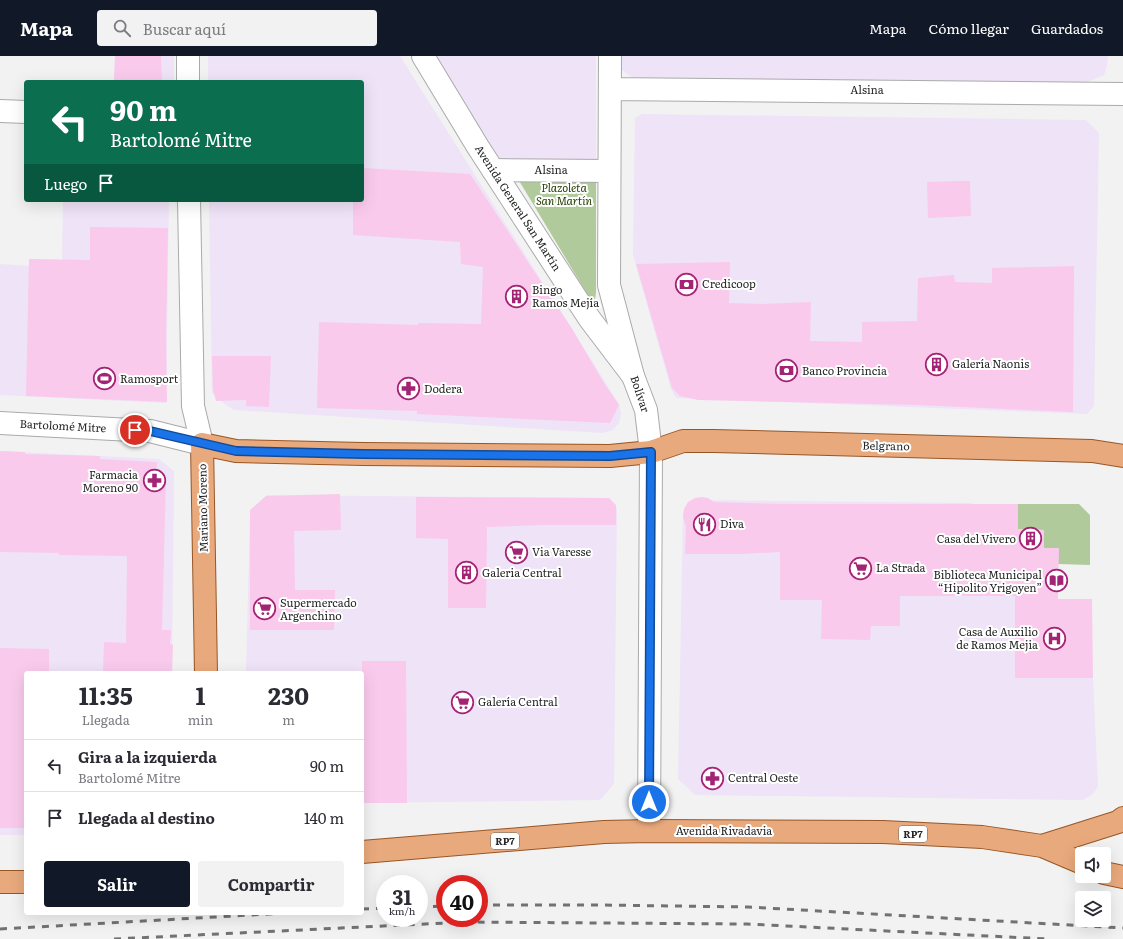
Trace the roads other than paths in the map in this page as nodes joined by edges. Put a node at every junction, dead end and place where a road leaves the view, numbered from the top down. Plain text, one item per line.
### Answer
1 (188, 56) edge
2 (423, 56) edge
3 (610, 56) edge
4 (188, 80) edge
5 (610, 89) junction
6 (1123, 94) edge
7 (0, 111) edge
8 (24, 112) edge
9 (493, 170) junction
10 (609, 171) junction
11 (189, 202) edge
12 (633, 376) junction
13 (0, 423) edge
14 (202, 444) junction
15 (651, 452) junction
16 (1123, 456) edge
17 (206, 671) edge
18 (1123, 818) edge
19 (649, 831) junction
20 (1042, 846) junction
21 (364, 852) edge
22 (1075, 860) edge
23 (1111, 874) edge
24 (1123, 877) edge
25 (0, 882) edge
26 (24, 882) edge

1 - 4 street
2 - 9 street, Avenida General San Martín
3 - 5 street, Bolívar
5 - 6 street, Alsina
5 - 10 street, Bolívar
7 - 8 street
9 - 10 street, Alsina
9 - 12 street, Avenida General San Martín
10 - 12 street, Bolívar
11 - 14 street, Mariano Moreno
12 - 15 street, Bolívar
13 - 14 street, Bartolomé Mitre
14 - 15 main road, Bartolomé Mitre
14 - 17 main road, Mariano Moreno
15 - 16 main road, Belgrano
15 - 19 street, Bolívar
18 - 20 main road
19 - 20 main road, Avenida Rivadavia / RP7
19 - 21 main road, Avenida Rivadavia / RP7
20 - 22 main road, Avenida Rivadavia / RP7
23 - 24 main road
25 - 26 main road

